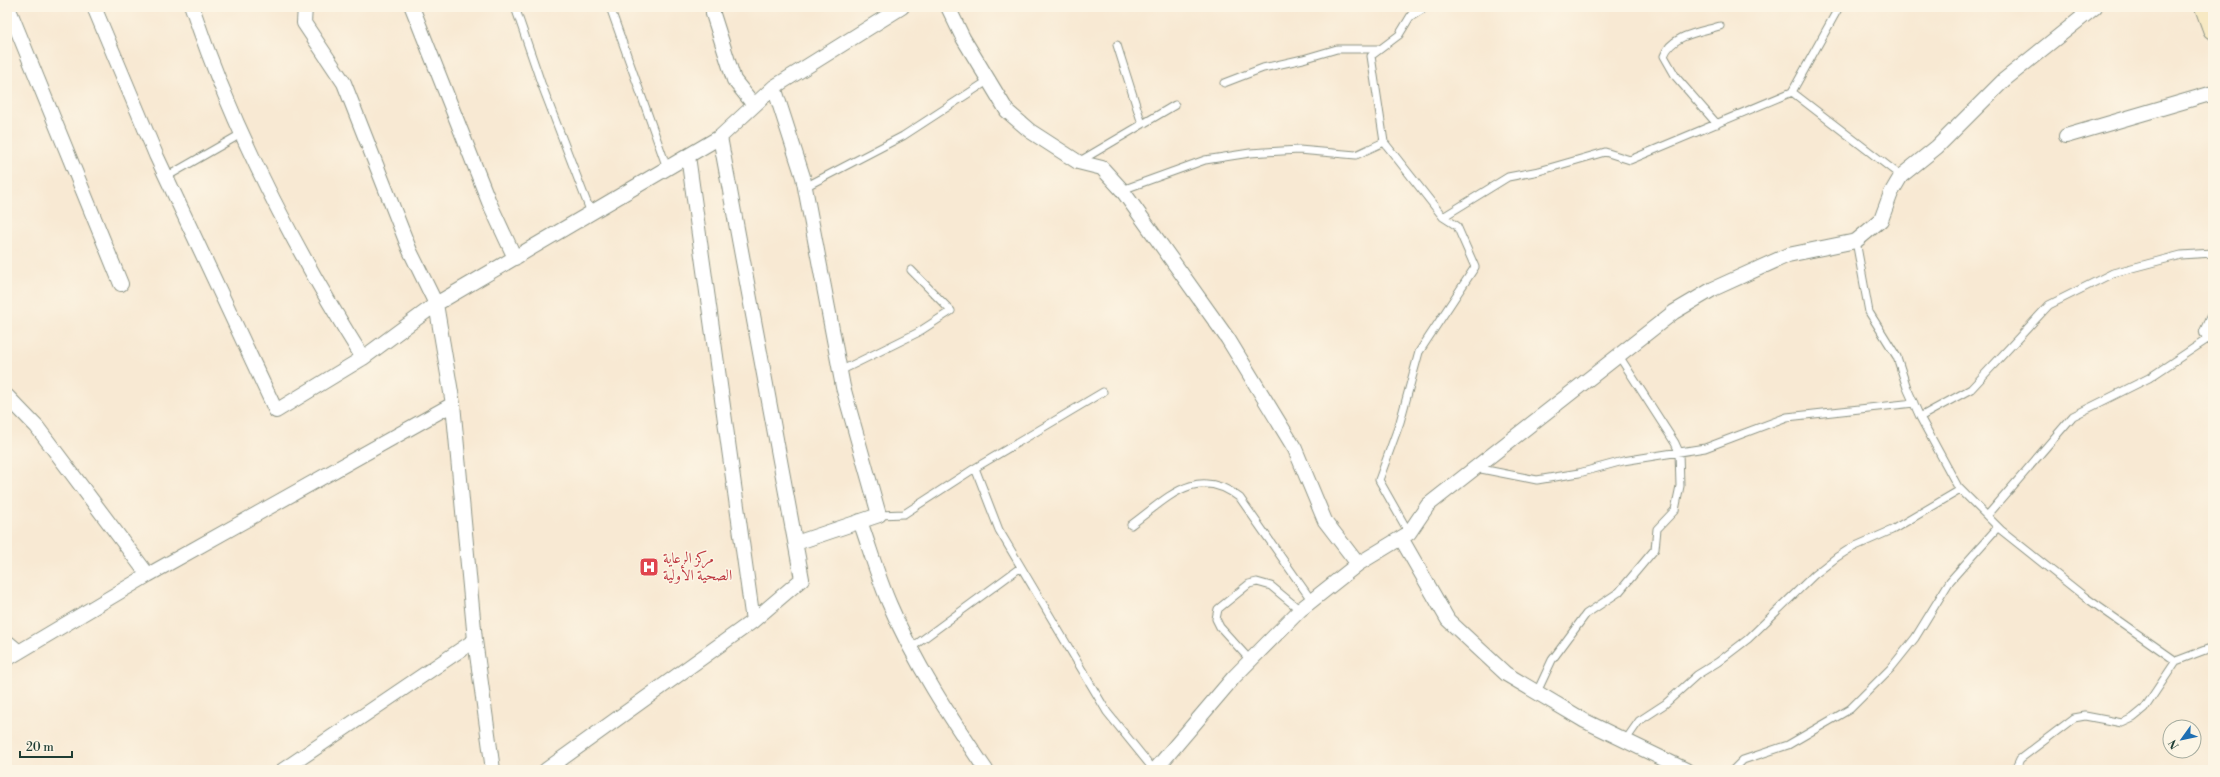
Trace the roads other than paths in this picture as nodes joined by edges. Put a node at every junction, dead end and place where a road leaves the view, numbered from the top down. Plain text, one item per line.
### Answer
1 (8, 7) edge
2 (94, 7) edge
3 (192, 7) edge
4 (305, 7) edge
5 (412, 7) edge
6 (515, 7) edge
7 (610, 7) edge
8 (713, 7) edge
9 (902, 7) edge
10 (948, 7) edge
11 (1416, 7) edge
12 (1426, 7) edge
13 (1839, 7) edge
14 (2095, 7) edge
15 (2205, 7) edge
16 (2080, 12) edge
17 (1410, 17) junction
18 (1720, 26) dead end
19 (2213, 29) edge
20 (1117, 45) dead end
21 (1380, 49) junction
22 (989, 80) junction
23 (1224, 83) dead end
24 (774, 87) junction
25 (1792, 92) junction
26 (2213, 94) edge
27 (754, 105) junction
28 (1175, 105) dead end
29 (1142, 124) junction
30 (1717, 124) junction
31 (241, 134) junction
32 (2066, 136) dead end
33 (720, 137) junction
34 (1384, 142) junction
35 (688, 156) junction
36 (1078, 162) junction
37 (667, 168) junction
38 (1901, 176) junction
39 (166, 177) junction
40 (805, 187) junction
41 (1122, 190) junction
42 (591, 213) junction
43 (1443, 217) junction
44 (1856, 241) junction
45 (2213, 253) edge
46 (515, 258) junction
47 (911, 270) dead end
48 (121, 284) dead end
49 (436, 304) junction
50 (2213, 319) edge
51 (2212, 337) edge
52 (1619, 356) junction
53 (363, 358) junction
54 (840, 370) junction
55 (1102, 392) dead end
56 (7, 396) edge
57 (1914, 403) junction
58 (453, 404) junction
59 (1920, 417) junction
60 (1679, 452) junction
61 (975, 468) junction
62 (1476, 468) junction
63 (1960, 490) junction
64 (879, 515) junction
65 (1987, 516) junction
66 (860, 521) junction
67 (1131, 525) dead end
68 (1998, 527) junction
69 (1405, 536) junction
70 (796, 543) junction
71 (1358, 564) junction
72 (1021, 567) junction
73 (148, 575) junction
74 (1312, 601) junction
75 (1300, 610) junction
76 (753, 620) junction
77 (475, 640) junction
78 (7, 642) edge
79 (2213, 647) edge
80 (911, 648) junction
81 (19, 652) junction
82 (7, 659) edge
83 (1250, 660) junction
84 (2176, 661) junction
85 (1537, 692) junction
86 (1625, 741) junction
87 (283, 770) edge
88 (493, 770) edge
89 (546, 770) edge
90 (986, 770) edge
91 (1155, 770) edge
92 (1686, 770) edge
93 (1733, 770) edge
94 (2015, 770) edge

1 - 48 street
2 - 39 street
3 - 31 street
4 - 49 street
5 - 46 street
6 - 42 lane
7 - 37 lane
8 - 27 street
9 - 24 street
10 - 22 street
11 - 17 lane
12 - 17 lane
13 - 25 lane
14 - 16 street
15 - 19 street
16 - 38 street
17 - 21 lane
18 - 30 lane
20 - 29 lane
21 - 23 lane
21 - 34 lane
22 - 36 street
22 - 40 lane
24 - 27 street
24 - 40 street
25 - 30 lane
25 - 38 lane
26 - 32 street
27 - 33 street
28 - 29 lane
29 - 36 lane
30 - 43 lane
31 - 39 lane
31 - 53 street
33 - 35 street
33 - 70 street
34 - 41 lane
34 - 43 lane
35 - 37 street
35 - 76 street
36 - 41 street
37 - 42 street
38 - 44 street
39 - 53 street
40 - 54 street
41 - 71 street
42 - 46 street
43 - 69 lane
44 - 52 street
44 - 57 lane
45 - 59 lane
46 - 49 street
47 - 54 lane
49 - 53 street
49 - 58 street
50 - 51 street
51 - 65 lane
52 - 60 lane
52 - 62 street
54 - 64 street
55 - 61 lane
56 - 73 street
57 - 59 lane
57 - 60 lane
58 - 73 street
58 - 77 street
59 - 63 lane
60 - 62 lane
60 - 85 lane
61 - 64 lane
61 - 72 lane
62 - 69 street
63 - 65 lane
63 - 86 lane
64 - 66 street
65 - 68 lane
66 - 70 street
66 - 80 street
67 - 74 lane
68 - 84 lane
68 - 93 lane
69 - 71 street
69 - 85 street
70 - 76 street
71 - 74 street
72 - 80 lane
72 - 91 lane
73 - 81 street
74 - 75 street
75 - 83 street
75 - 83 lane
76 - 89 street
77 - 87 street
77 - 88 street
78 - 81 street
79 - 84 lane
80 - 90 street
81 - 82 street
83 - 91 street
84 - 94 lane
85 - 86 street
86 - 92 street

